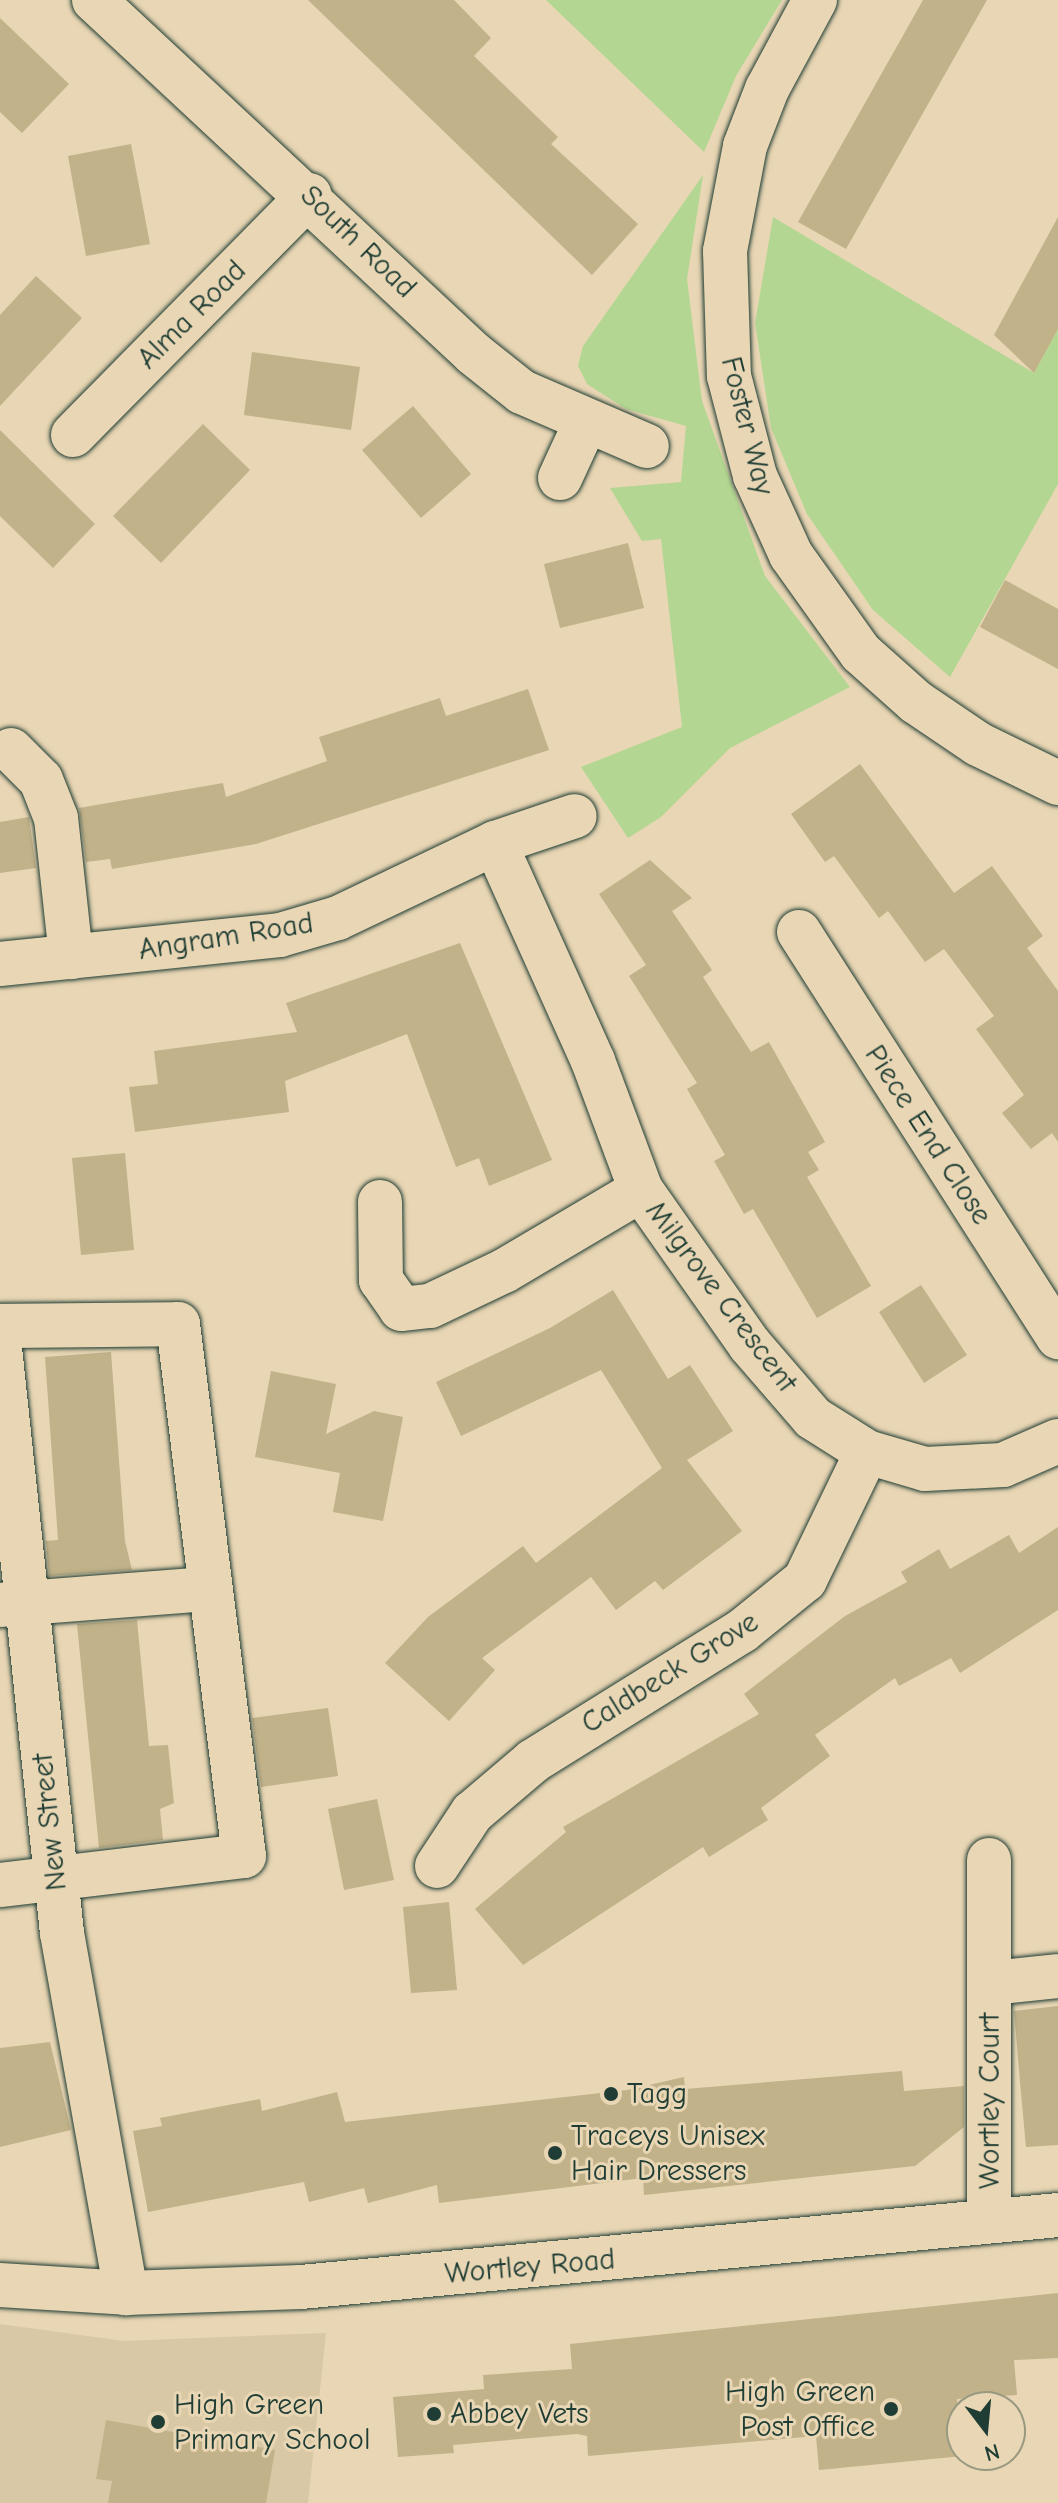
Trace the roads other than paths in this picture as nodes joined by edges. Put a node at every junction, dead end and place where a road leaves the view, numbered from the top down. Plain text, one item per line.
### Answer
1 (94, 0) edge
2 (815, 0) edge
3 (310, 195) junction
4 (585, 424) junction
5 (73, 435) dead end
6 (647, 446) dead end
7 (560, 478) dead end
8 (11, 750) dead end
9 (1058, 783) edge
10 (575, 816) dead end
11 (495, 843) junction
12 (799, 932) dead end
13 (71, 957) junction
14 (0, 964) edge
15 (641, 1190) junction
16 (380, 1202) dead end
17 (0, 1326) edge
18 (1058, 1337) edge
19 (0, 1348) edge
20 (1058, 1441) edge
21 (867, 1452) junction
22 (208, 1589) junction
23 (12, 1604) edge
24 (989, 1860) dead end
25 (437, 1866) dead end
26 (57, 1883) junction
27 (0, 1885) edge
28 (1058, 1976) edge
29 (991, 1983) junction
30 (1058, 2215) edge
31 (989, 2219) junction
32 (0, 2285) edge
33 (126, 2293) junction

1 - 3 street, South Road
2 - 9 street, Foster Way
3 - 4 street, South Road
3 - 5 street, Alma Road
4 - 6 street, South Road
4 - 7 street
8 - 13 street
10 - 11 street, Angram Road
11 - 13 street, Angram Road
11 - 15 street, Milgrove Crescent
12 - 18 street, Piece End Close
13 - 14 street, Angram Road
15 - 16 street
15 - 21 street, Milgrove Crescent
17 - 22 street
19 - 23 street, New Street
20 - 21 street, Milgrove Crescent
21 - 25 street, Caldbeck Grove
22 - 23 street
22 - 26 street
23 - 26 street, New Street
24 - 29 street, Wortley Court
26 - 27 street
26 - 33 street, New Street
28 - 29 street, Wortley Court
29 - 31 street, Wortley Court
30 - 31 street, Wortley Road
31 - 33 street, Wortley Road
32 - 33 street, Wortley Road

